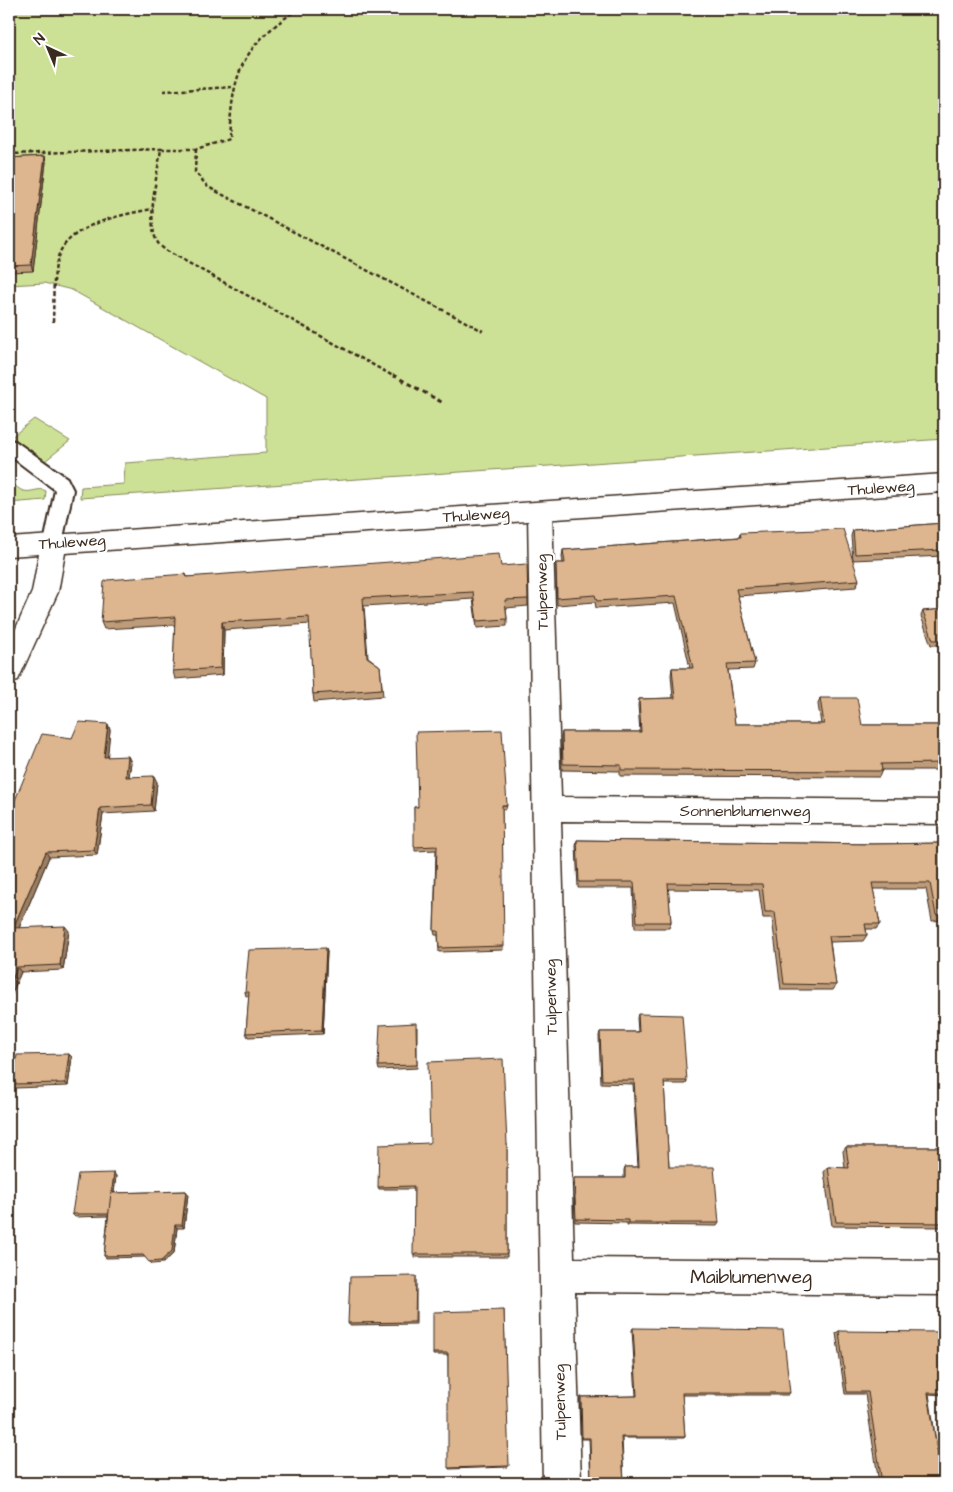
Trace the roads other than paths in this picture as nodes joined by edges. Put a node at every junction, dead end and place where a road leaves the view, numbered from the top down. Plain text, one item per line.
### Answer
1 (9, 446) edge
2 (944, 483) edge
3 (540, 511) junction
4 (54, 543) junction
5 (9, 546) edge
6 (9, 672) edge
7 (547, 809) junction
8 (944, 812) edge
9 (557, 1275) junction
10 (944, 1278) edge
11 (562, 1483) edge

1 - 4 lane
2 - 3 street, Thuleweg
3 - 4 street, Thuleweg
3 - 7 street, Tulpenweg
4 - 5 street, Thuleweg
4 - 6 street
7 - 8 street, Sonnenblumenweg
7 - 9 street, Tulpenweg
9 - 10 street, Maiblumenweg
9 - 11 street, Tulpenweg

